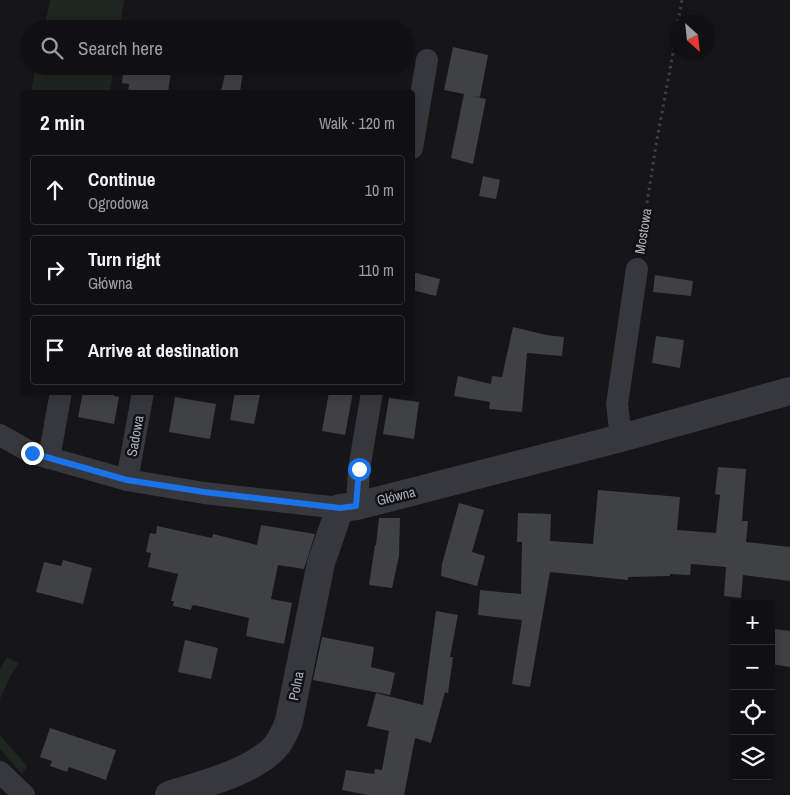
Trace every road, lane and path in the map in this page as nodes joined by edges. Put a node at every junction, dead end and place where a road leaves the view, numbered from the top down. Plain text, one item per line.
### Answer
1 (682, 0) edge
2 (680, 15) edge
3 (427, 60) dead end
4 (671, 60) edge
5 (415, 130) edge
6 (637, 268) joint
7 (790, 391) edge
8 (60, 395) edge
9 (142, 395) edge
10 (371, 395) edge
11 (0, 435) edge
12 (621, 438) junction
13 (49, 458) junction
14 (127, 480) junction
15 (348, 507) junction
16 (0, 772) edge
17 (24, 795) edge
18 (169, 795) edge

1 - 2 path, Mostowa
3 - 5 street
4 - 6 path, Mostowa
6 - 12 street, Mostowa
7 - 12 street, Główna
8 - 13 street
9 - 14 street, Sadowa
10 - 15 street
11 - 13 street, Główna
12 - 15 street, Główna
13 - 14 street, Główna
14 - 15 street, Główna
15 - 18 street, Polna
16 - 17 street

